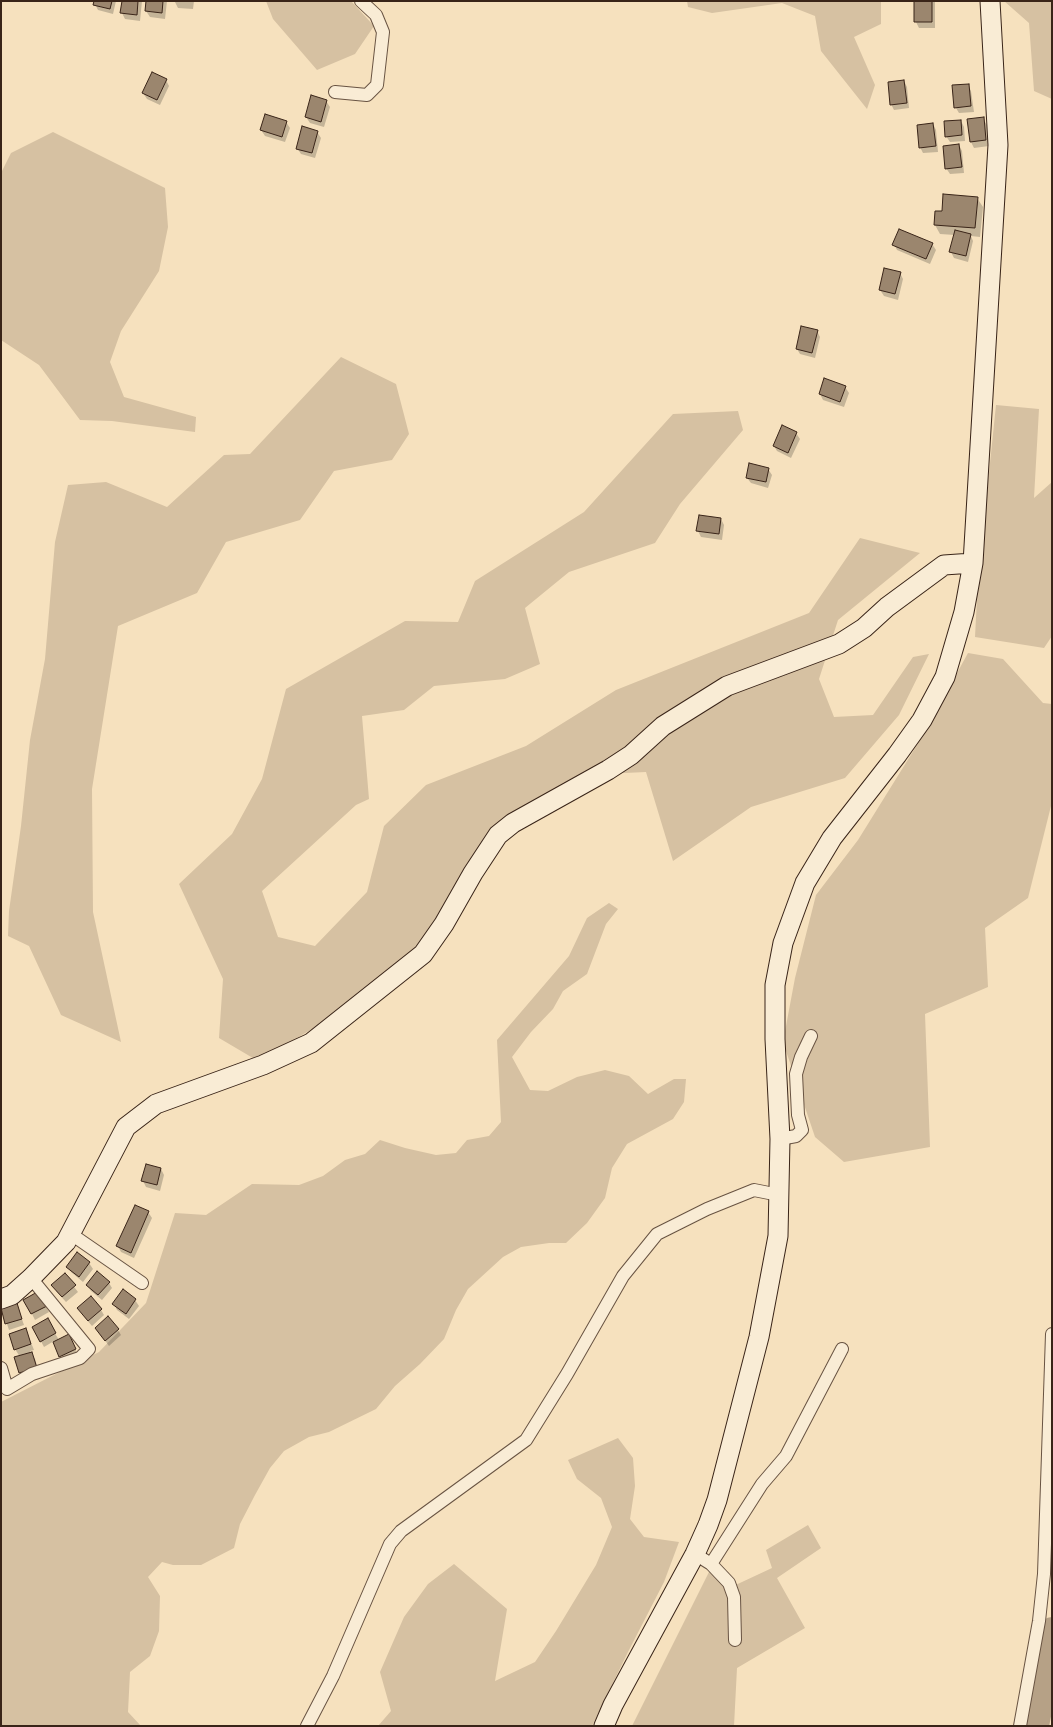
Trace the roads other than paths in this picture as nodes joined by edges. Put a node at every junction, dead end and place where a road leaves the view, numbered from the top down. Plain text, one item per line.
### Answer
1 (361, 1) edge
2 (990, 1) edge
3 (335, 92) dead end
4 (973, 563) junction
5 (811, 1036) dead end
6 (780, 1139) junction
7 (779, 1195) junction
8 (71, 1234) junction
9 (31, 1278) junction
10 (142, 1283) dead end
11 (1, 1299) edge
12 (1052, 1334) edge
13 (842, 1349) dead end
14 (1, 1368) edge
15 (703, 1559) junction
16 (1048, 1574) edge
17 (735, 1640) dead end
18 (307, 1726) edge
19 (604, 1726) edge
20 (1020, 1726) edge

1 - 3 street
2 - 4 street
4 - 6 street
4 - 8 street
5 - 6 street
6 - 7 street
7 - 15 street
7 - 18 street
8 - 9 street
8 - 10 street
9 - 11 street
9 - 14 street
12 - 16 street
13 - 15 street
15 - 17 street
15 - 19 street
16 - 20 street

